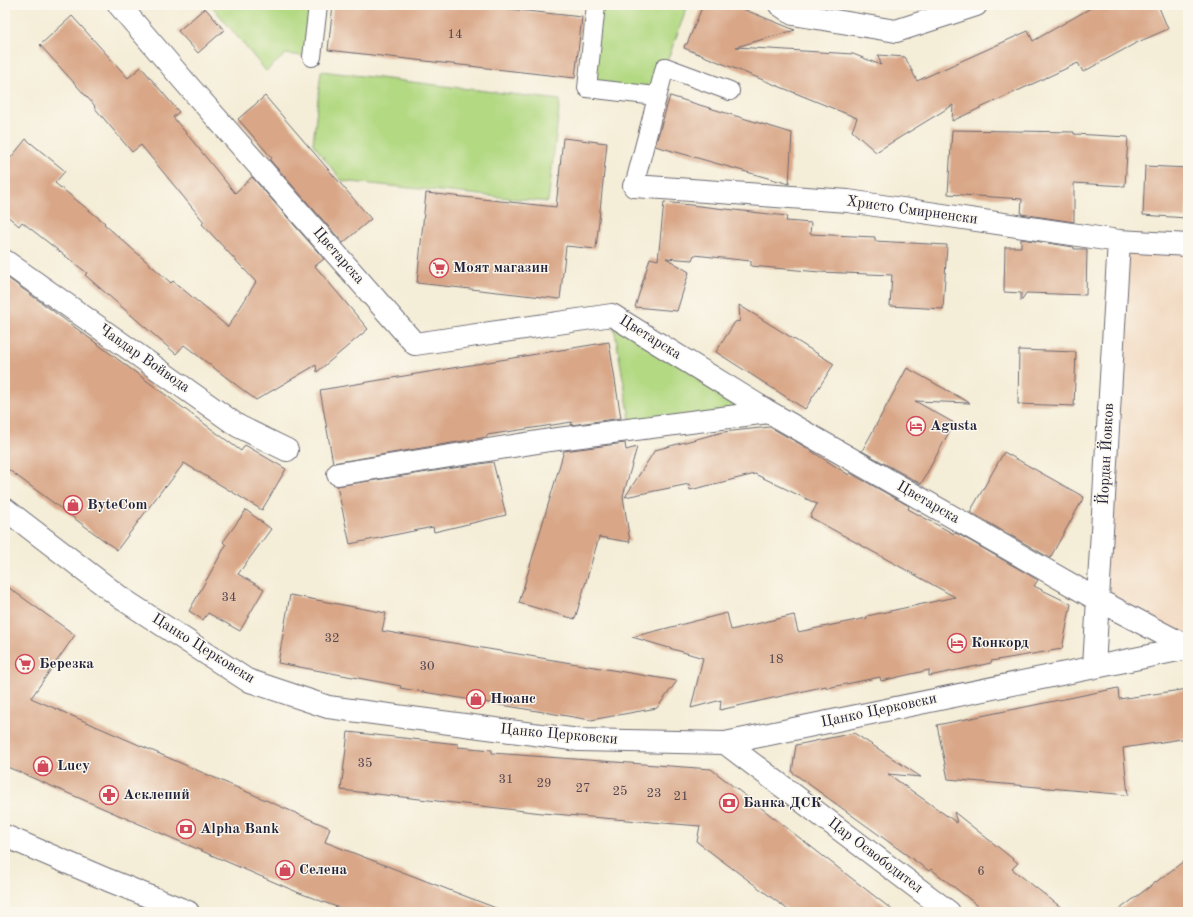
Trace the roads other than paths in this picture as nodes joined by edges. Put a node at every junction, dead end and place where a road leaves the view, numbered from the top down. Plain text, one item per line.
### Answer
1 (119, 5) edge
2 (318, 5) edge
3 (596, 5) edge
4 (780, 5) edge
5 (976, 5) edge
6 (312, 57) dead end
7 (730, 91) dead end
8 (656, 96) junction
9 (634, 186) joint
10 (1119, 241) junction
11 (1188, 245) edge
12 (5, 260) edge
13 (769, 412) junction
14 (287, 450) dead end
15 (338, 474) dead end
16 (5, 509) edge
17 (1098, 600) junction
18 (1188, 647) edge
19 (1094, 667) junction
20 (725, 743) junction
21 (5, 836) edge
22 (188, 912) edge
23 (949, 912) edge

1 - 13 street, Цветарска
2 - 6 lane
3 - 8 lane
4 - 5 street
7 - 8 lane
8 - 9 lane
9 - 10 street, Христо Смирненски
10 - 11 street, Христо Смирненски
10 - 17 street, Йордан Йовков
12 - 14 street, Чавдар Войвода
13 - 15 street
13 - 17 street, Цветарска
16 - 20 street, Цанко Церковски
17 - 18 street, Цветарска
17 - 19 street, Йордан Йовков
18 - 19 street, Цанко Церковски
19 - 20 street, Цанко Церковски
20 - 23 street, Цар Освободител
21 - 22 street

